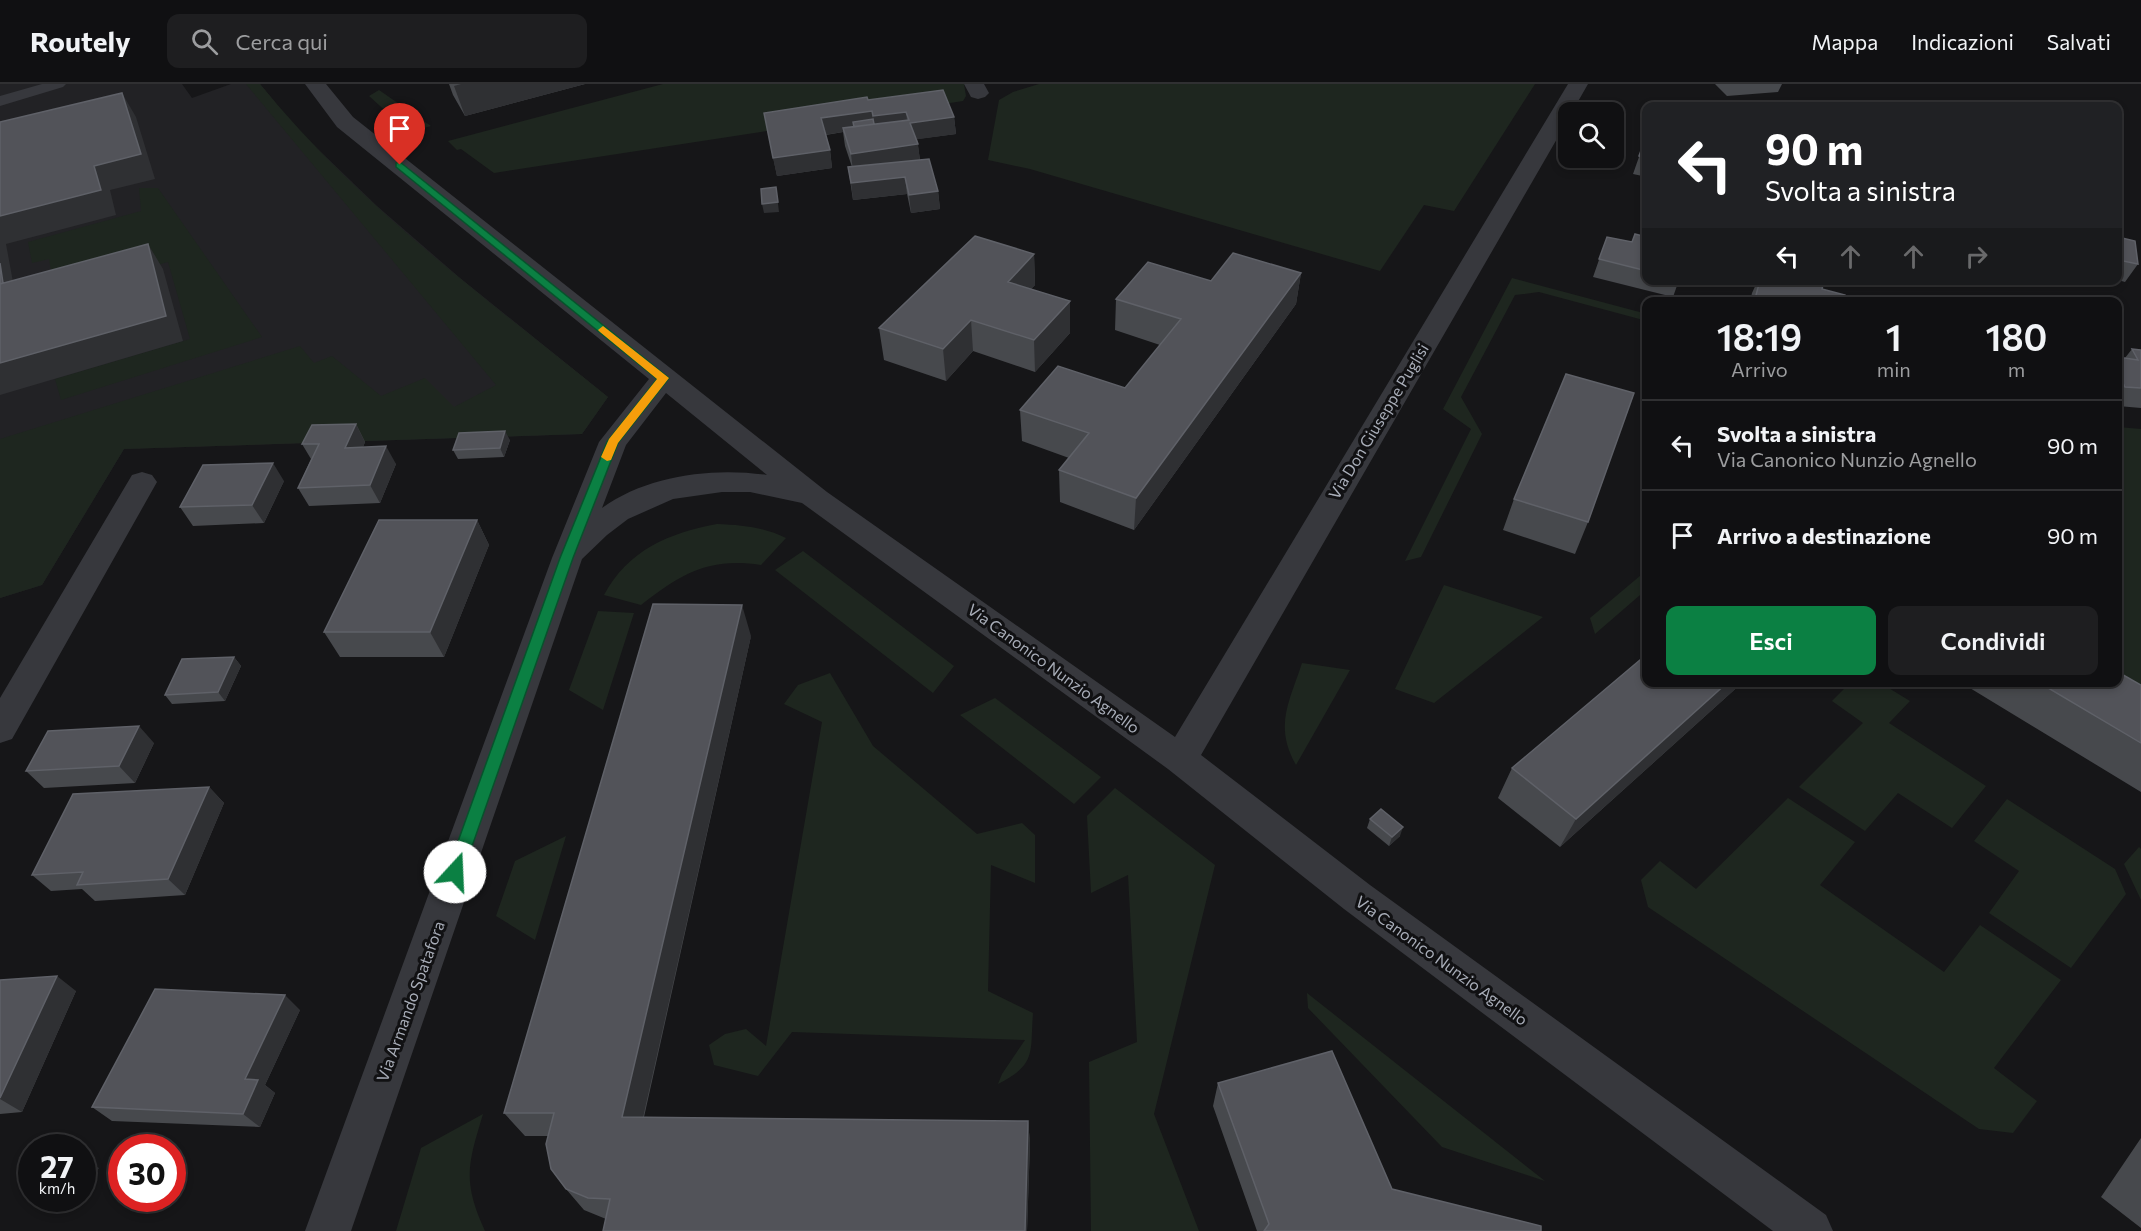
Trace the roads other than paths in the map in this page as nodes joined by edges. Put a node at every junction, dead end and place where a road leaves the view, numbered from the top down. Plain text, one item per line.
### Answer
1 (58, 84) edge
2 (315, 84) edge
3 (1578, 84) edge
4 (0, 101) edge
5 (664, 378) junction
6 (142, 482) dead end
7 (817, 499) junction
8 (567, 558) junction
9 (0, 729) edge
10 (1179, 759) junction
11 (328, 1231) edge
12 (1810, 1231) edge

1 - 4 lane
2 - 5 street, Via Canonico Nunzio Agnello
3 - 10 street, Via Don Giuseppe Puglisi
5 - 7 street, Via Canonico Nunzio Agnello
5 - 8 street, Via Armando Spatafora
6 - 9 street
7 - 8 street
7 - 10 street, Via Canonico Nunzio Agnello
8 - 11 street, Via Armando Spatafora
10 - 12 street, Via Canonico Nunzio Agnello

